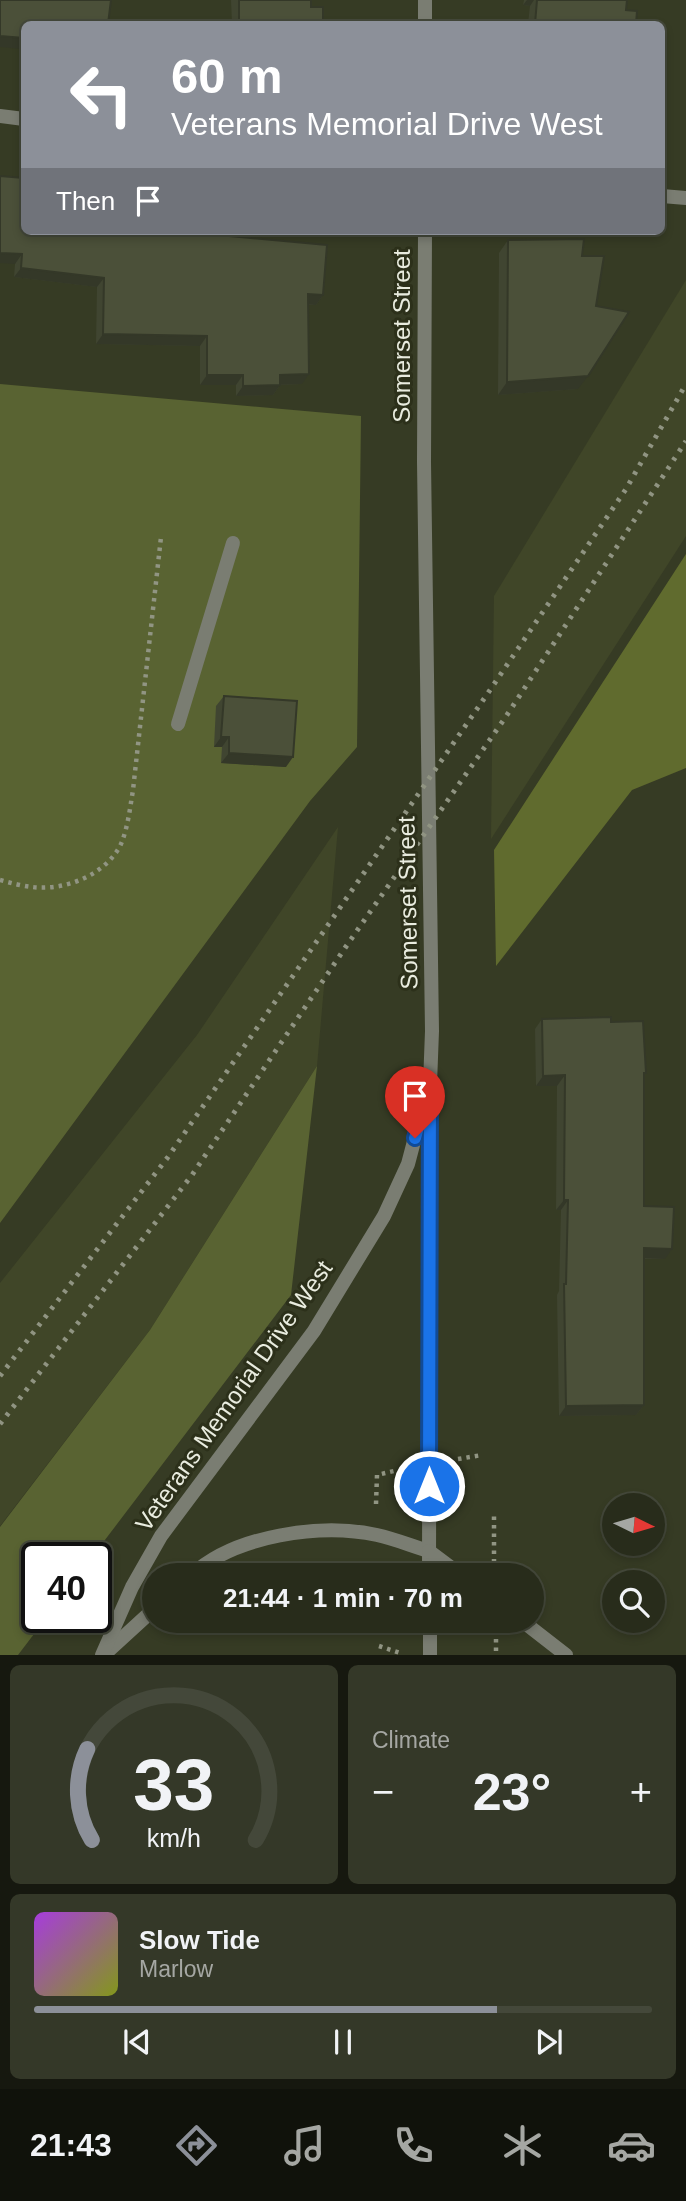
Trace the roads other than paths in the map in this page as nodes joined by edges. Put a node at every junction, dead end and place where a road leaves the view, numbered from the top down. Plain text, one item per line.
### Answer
1 (425, 0) edge
2 (425, 21) edge
3 (0, 116) edge
4 (21, 119) edge
5 (665, 196) edge
6 (686, 198) edge
7 (425, 235) edge
8 (233, 543) dead end
9 (178, 724) dead end
10 (430, 1084) junction
11 (429, 1551) junction
12 (211, 1563) edge
13 (429, 1563) edge
14 (445, 1563) edge
15 (142, 1620) edge
16 (430, 1633) edge
17 (538, 1633) edge
18 (102, 1655) edge
19 (430, 1655) edge
20 (566, 1655) edge

1 - 2 street
3 - 4 street
5 - 6 street
7 - 10 street, Somerset Street
8 - 9 street
10 - 11 street, Somerset Street
10 - 18 street, Veterans Memorial Drive West
11 - 12 street
11 - 13 street, Somerset Street
11 - 14 street
15 - 18 street
16 - 19 street
17 - 20 street

